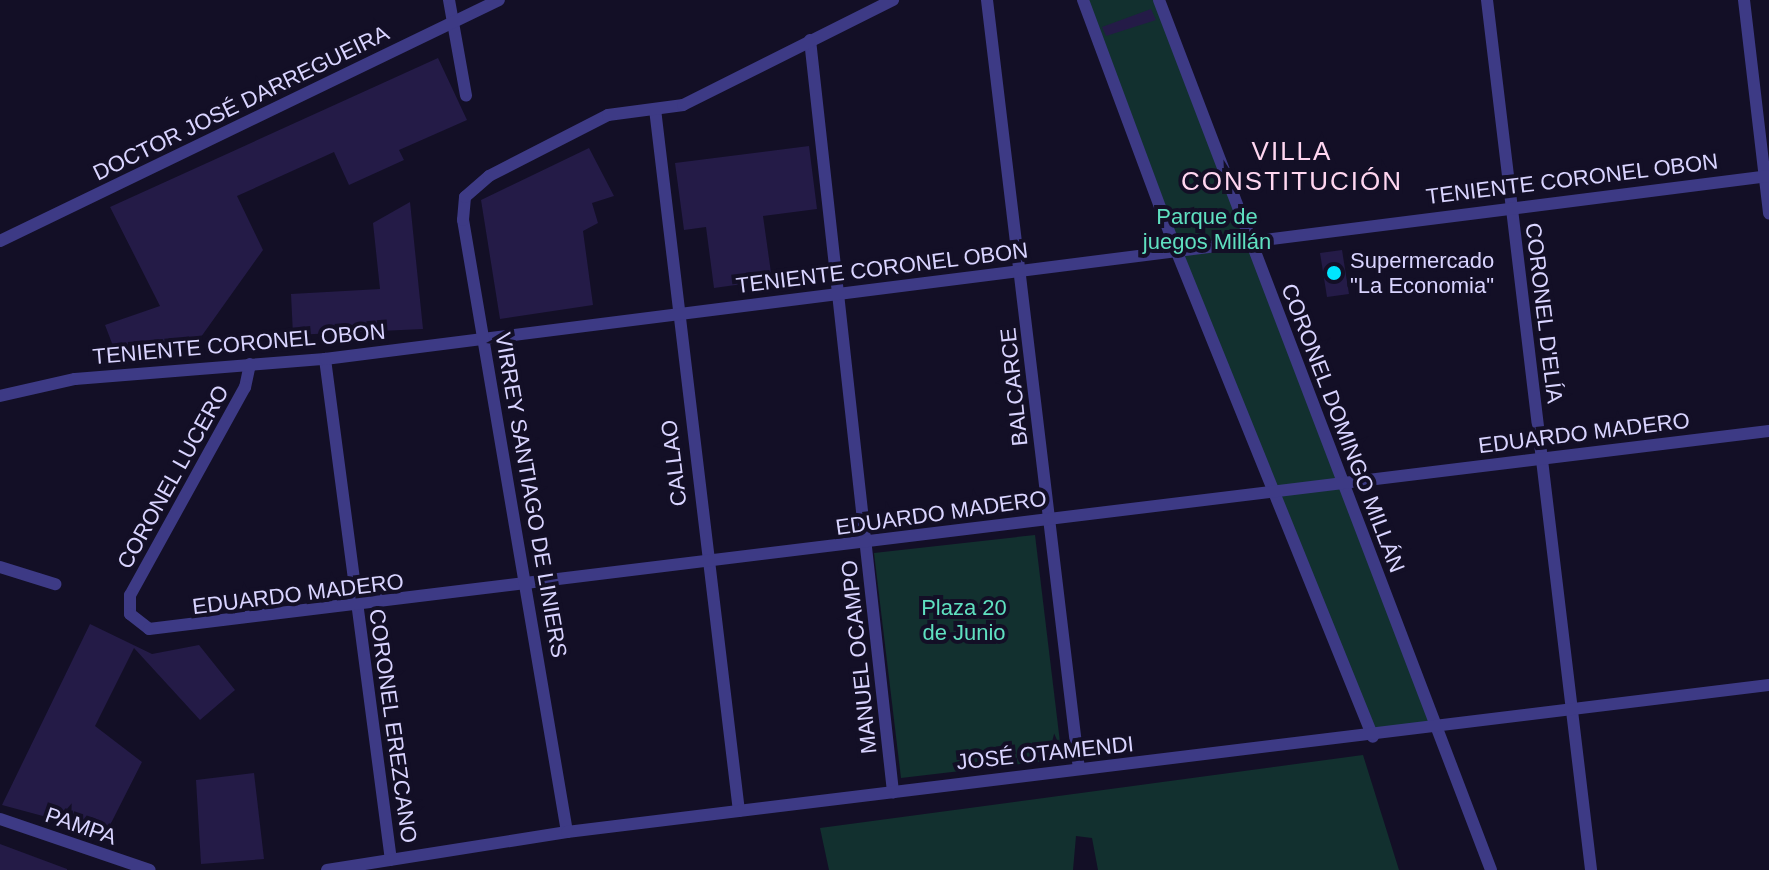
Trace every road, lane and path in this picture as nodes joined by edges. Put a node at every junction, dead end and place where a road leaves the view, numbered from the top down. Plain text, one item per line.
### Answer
1 (449, 0) edge
2 (499, 0) edge
3 (893, 0) edge
4 (987, 0) edge
5 (1083, 0) edge
6 (1159, 0) edge
7 (1487, 0) edge
8 (1744, 0) edge
9 (453, 23) junction
10 (810, 40) junction
11 (466, 95) dead end
12 (655, 109) junction
13 (1767, 176) edge
14 (1510, 205) junction
15 (1769, 214) edge
16 (1249, 239) junction
17 (0, 241) edge
18 (1176, 250) junction
19 (1021, 270) junction
20 (841, 294) junction
21 (677, 313) junction
22 (484, 339) junction
23 (325, 359) junction
24 (250, 364) junction
25 (0, 396) edge
26 (1769, 431) edge
27 (1543, 458) junction
28 (1343, 485) junction
29 (1276, 495) junction
30 (1048, 519) junction
31 (867, 545) junction
32 (706, 560) junction
33 (0, 567) edge
34 (527, 583) junction
35 (55, 584) dead end
36 (357, 607) junction
37 (127, 608) joint
38 (1769, 685) edge
39 (1571, 711) junction
40 (1437, 727) junction
41 (1373, 737) junction
42 (1079, 769) junction
43 (893, 792) junction
44 (739, 811) junction
45 (0, 819) edge
46 (567, 832) junction
47 (391, 860) junction
48 (150, 870) edge
49 (327, 870) edge
50 (1491, 870) edge
51 (1591, 870) edge

1 - 9 street
2 - 9 street, DOCTOR JOSÉ DARREGUEIRA
3 - 10 street
4 - 19 street, BALCARCE
5 - 18 street
6 - 16 street, CORONEL DOMINGO MILLÁN
7 - 14 street, CORONEL D'ELÍA
8 - 13 street
9 - 11 street
9 - 17 street, DOCTOR JOSÉ DARREGUEIRA
10 - 12 street
10 - 20 street, MANUEL OCAMPO
12 - 21 street, CALLAO
12 - 22 street, VIRREY SANTIAGO DE LINIERS
13 - 14 street, TENIENTE CORONEL OBON
13 - 15 street
14 - 16 street, TENIENTE CORONEL OBON
14 - 27 street, CORONEL D'ELÍA
16 - 18 street, TENIENTE CORONEL OBON
16 - 28 street, CORONEL DOMINGO MILLÁN
18 - 19 street, TENIENTE CORONEL OBON
18 - 29 street
19 - 20 street, TENIENTE CORONEL OBON
19 - 30 street, BALCARCE
20 - 21 street, TENIENTE CORONEL OBON
20 - 31 street, MANUEL OCAMPO
21 - 22 street, TENIENTE CORONEL OBON
21 - 32 street, CALLAO
22 - 23 street, TENIENTE CORONEL OBON
22 - 34 street, VIRREY SANTIAGO DE LINIERS
23 - 24 street, TENIENTE CORONEL OBON
23 - 36 street, CORONEL EREZCANO
24 - 25 street, TENIENTE CORONEL OBON
24 - 37 street, CORONEL LUCERO
26 - 27 street, EDUARDO MADERO
27 - 28 street, EDUARDO MADERO
27 - 39 street, CORONEL D'ELÍA
28 - 29 street, EDUARDO MADERO
28 - 40 street, CORONEL DOMINGO MILLÁN
29 - 30 street, EDUARDO MADERO
29 - 41 street
30 - 31 street, EDUARDO MADERO
30 - 42 street, BALCARCE
31 - 32 street, EDUARDO MADERO
31 - 43 street, MANUEL OCAMPO
32 - 34 street, EDUARDO MADERO
32 - 44 street, CALLAO
33 - 35 street
34 - 36 street, EDUARDO MADERO
34 - 46 street, VIRREY SANTIAGO DE LINIERS
36 - 37 street, EDUARDO MADERO
36 - 47 street, CORONEL EREZCANO
38 - 39 street, JOSÉ OTAMENDI
39 - 40 street, JOSÉ OTAMENDI
39 - 51 street, CORONEL D'ELÍA
40 - 41 street, JOSÉ OTAMENDI
40 - 50 street, CORONEL DOMINGO MILLÁN
41 - 42 street, JOSÉ OTAMENDI
42 - 43 street, JOSÉ OTAMENDI
43 - 44 street, JOSÉ OTAMENDI
44 - 46 street, JOSÉ OTAMENDI
45 - 48 street, PAMPA
46 - 47 street, JOSÉ OTAMENDI
47 - 49 street, JOSÉ OTAMENDI

